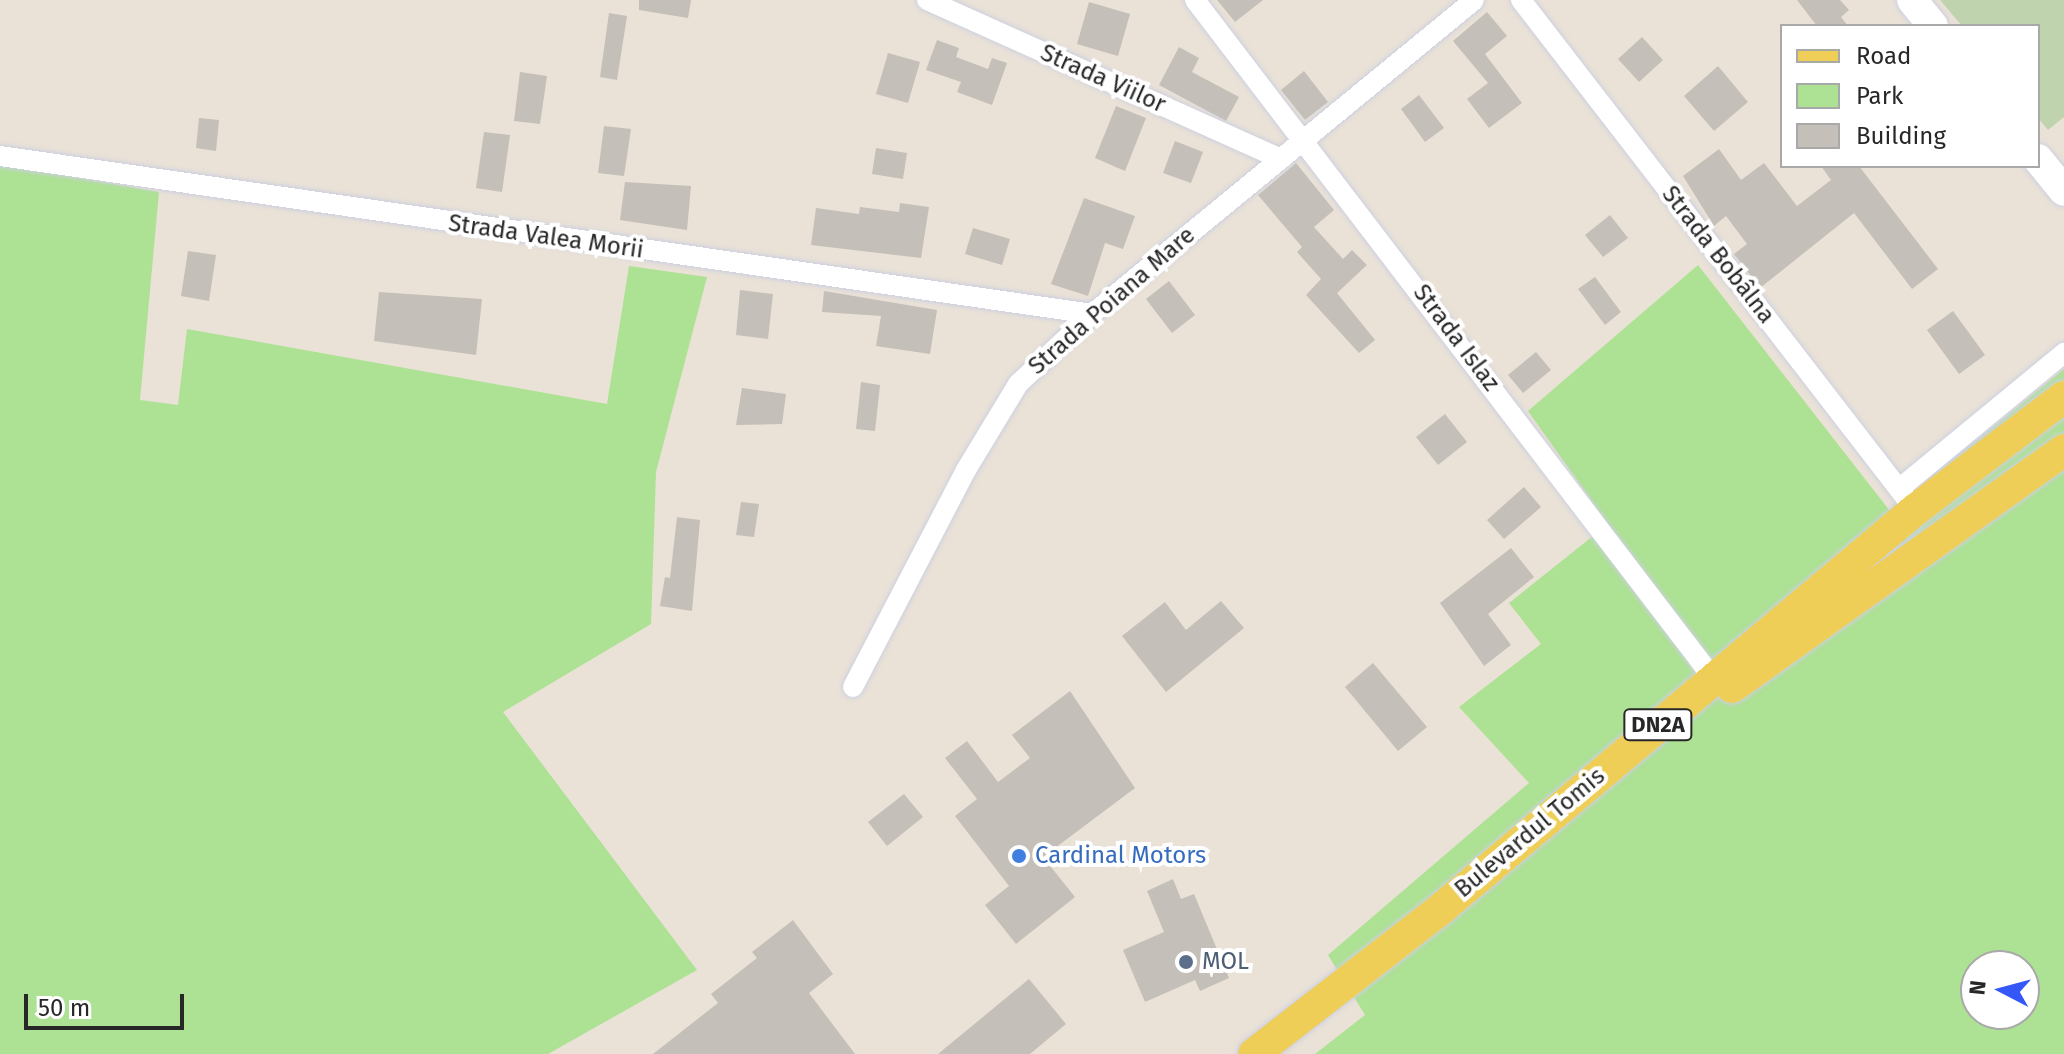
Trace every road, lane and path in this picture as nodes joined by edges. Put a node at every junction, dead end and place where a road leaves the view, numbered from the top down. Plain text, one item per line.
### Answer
1 (927, 0) edge
2 (1195, 0) edge
3 (1474, 0) edge
4 (1521, 0) edge
5 (1912, 0) edge
6 (1931, 24) edge
7 (1305, 139) junction
8 (0, 156) edge
9 (1280, 159) junction
10 (2040, 161) edge
11 (2064, 191) edge
12 (1092, 314) junction
13 (2064, 353) edge
14 (2064, 397) edge
15 (2064, 450) edge
16 (1907, 500) junction
17 (1713, 678) junction
18 (853, 687) dead end
19 (1254, 1054) edge
20 (1284, 1054) edge

1 - 9 street, Strada Viilor
2 - 7 street, Strada Islaz
3 - 7 street, Strada Poiana Mare
4 - 16 street, Strada Bobâlna
5 - 6 street
7 - 9 street, Strada Poiana Mare
7 - 17 street, Strada Islaz
8 - 12 street, Strada Valea Morii
9 - 12 street, Strada Poiana Mare
10 - 11 street
12 - 18 street, Strada Poiana Mare
13 - 16 street
14 - 16 main road, Bulevardul Tomis / DN2A
15 - 20 main road, Bulevardul Tomis / DN2A
16 - 17 main road, Bulevardul Tomis / DN2A
17 - 19 main road, Bulevardul Tomis / DN2A

